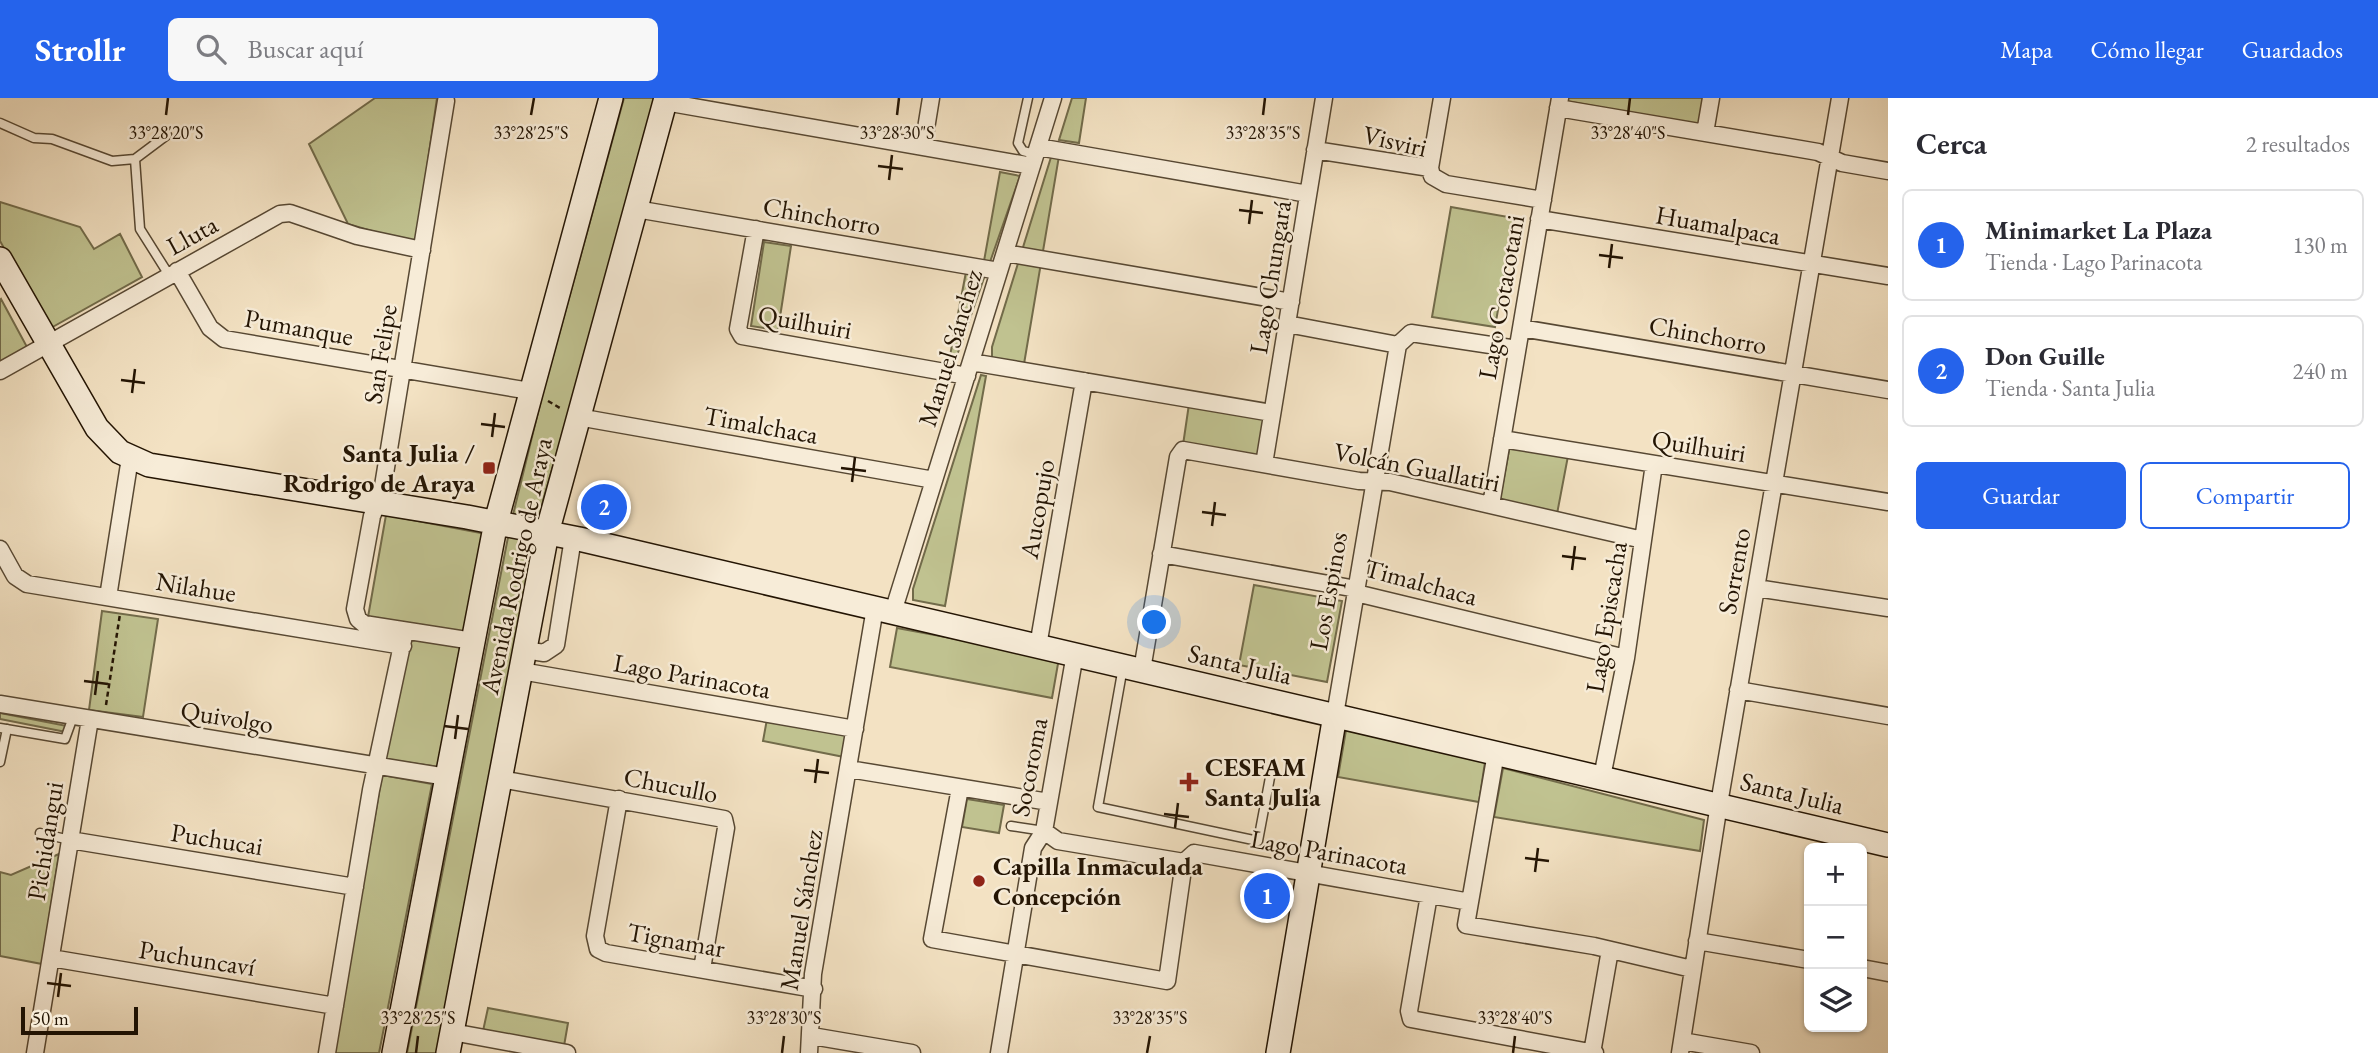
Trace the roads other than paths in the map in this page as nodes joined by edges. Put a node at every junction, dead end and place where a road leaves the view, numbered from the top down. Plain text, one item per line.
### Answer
1 (611, 98) edge
2 (931, 98) edge
3 (1028, 98) edge
4 (1053, 98) edge
5 (1324, 98) edge
6 (1443, 98) edge
7 (1711, 98) edge
8 (1840, 98) edge
9 (666, 100) edge
10 (446, 101) dead end
11 (1559, 103) edge
12 (0, 123) edge
13 (1705, 133) junction
14 (167, 135) dead end
15 (923, 147) junction
16 (1315, 150) junction
17 (1035, 156) junction
18 (1829, 157) junction
19 (135, 159) junction
20 (1430, 168) junction
21 (1888, 170) edge
22 (1308, 194) junction
23 (1543, 200) junction
24 (636, 209) junction
25 (1539, 219) junction
26 (756, 229) junction
27 (422, 250) junction
28 (1005, 253) junction
29 (0, 259) edge
30 (1811, 264) junction
31 (999, 271) junction
32 (173, 273) junction
33 (1888, 276) edge
34 (1290, 302) junction
35 (1287, 324) junction
36 (1521, 328) junction
37 (47, 344) junction
38 (1398, 345) junction
39 (1517, 349) junction
40 (969, 369) junction
41 (402, 370) junction
42 (0, 371) edge
43 (1793, 374) junction
44 (1084, 381) junction
45 (1888, 390) edge
46 (530, 391) junction
47 (1272, 413) junction
48 (579, 418) junction
49 (1502, 439) junction
50 (130, 458) junction
51 (1264, 464) junction
52 (1654, 464) junction
53 (934, 480) junction
54 (1375, 481) junction
55 (1774, 484) junction
56 (378, 502) junction
57 (1888, 502) edge
58 (1491, 505) junction
59 (496, 522) junction
60 (547, 533) junction
61 (573, 538) junction
62 (1643, 540) junction
63 (0, 549) edge
64 (1161, 554) junction
65 (1756, 588) junction
66 (1356, 593) junction
67 (115, 598) junction
68 (1888, 608) edge
69 (884, 610) junction
70 (404, 638) junction
71 (473, 641) junction
72 (1038, 646) junction
73 (1074, 654) junction
74 (1626, 658) junction
75 (523, 661) junction
76 (1132, 668) junction
77 (1738, 690) junction
78 (0, 704) edge
79 (1335, 715) junction
80 (1888, 716) edge
81 (89, 719) junction
82 (4, 728) edge
83 (855, 729) junction
84 (1496, 752) junction
85 (0, 762) edge
86 (376, 766) junction
87 (849, 769) junction
88 (1271, 772) dead end
89 (1602, 777) junction
90 (447, 778) junction
91 (500, 779) junction
92 (960, 788) junction
93 (619, 799) junction
94 (1049, 802) junction
95 (1719, 804) junction
96 (1011, 826) dead end
97 (1044, 831) junction
98 (40, 833) dead end
99 (70, 840) junction
100 (1888, 845) edge
101 (1184, 862) junction
102 (1308, 873) junction
103 (355, 887) junction
104 (1429, 895) junction
105 (1470, 902) junction
106 (1697, 941) junction
107 (1610, 950) junction
108 (1016, 954) junction
109 (51, 958) junction
110 (1804, 959) edge
111 (702, 969) junction
112 (1692, 969) junction
113 (1867, 969) edge
114 (1888, 973) edge
115 (814, 989) junction
116 (335, 1006) junction
117 (812, 1036) junction
118 (450, 1043) edge
119 (1681, 1047) edge
120 (35, 1053) edge
121 (327, 1053) edge
122 (394, 1053) edge
123 (566, 1053) edge
124 (809, 1053) edge
125 (912, 1053) edge
126 (999, 1053) edge
127 (1278, 1053) edge
128 (1593, 1053) edge
129 (1751, 1053) edge

1 - 46 street, Avenida Rodrigo de Araya
2 - 15 street
3 - 17 lane
4 - 17 street, Manuel Sánchez
5 - 16 street, Lago Chungará
6 - 20 street
7 - 13 street
8 - 18 street, Sorrento
9 - 15 street
9 - 24 street, Avenida Rodrigo de Araya
10 - 27 street, San Felipe
11 - 13 street
11 - 23 street, Lago Cotacotani
12 - 19 lane
13 - 18 street
14 - 19 lane
15 - 17 street
16 - 20 street, Visviri
16 - 22 street, Lago Chungará
17 - 22 street
17 - 28 street, Manuel Sánchez
18 - 21 street
18 - 30 street, Sorrento
19 - 32 lane
20 - 23 street, Visviri
22 - 34 street, Lago Chungará
23 - 25 street, Lago Cotacotani
24 - 26 street, Chinchorro
24 - 48 street, Avenida Rodrigo de Araya
25 - 30 street, Huamalpaca
25 - 36 street, Lago Cotacotani
26 - 31 street, Chinchorro
26 - 40 street, Quilhuiri
27 - 32 street, Lluta
27 - 41 street, San Felipe
28 - 31 street, Manuel Sánchez
28 - 34 street
29 - 37 street
30 - 33 street, Huamalpaca
30 - 43 street, Sorrento
31 - 40 street, Manuel Sánchez
32 - 37 street, Lluta
32 - 41 street, Pumanque
34 - 35 street, Lago Chungará
35 - 38 street
35 - 47 street, Lago Chungará
36 - 39 street, Lago Cotacotani
36 - 43 street, Chinchorro
37 - 42 street, Lluta
37 - 50 street
38 - 39 street
38 - 54 street, Los Espinos
39 - 49 street, Lago Cotacotani
40 - 44 street, Quilhuiri
40 - 53 street, Manuel Sánchez
41 - 46 street, Pumanque
41 - 56 street, San Felipe
43 - 45 street, Chinchorro
43 - 55 street, Sorrento
44 - 47 street, Quilhuiri
44 - 72 street, Aucopujo
46 - 59 street, Avenida Rodrigo de Araya
47 - 51 street, Lago Chungará
48 - 53 street, Timalchaca
48 - 60 street, Avenida Rodrigo de Araya
49 - 52 street, Quilhuiri
49 - 58 street, Lago Cotacotani
50 - 56 street, Santa Julia
50 - 67 street
51 - 54 street, Volcán Guallatiri
51 - 64 street, Volcán Guallatiri
52 - 55 street, Quilhuiri
52 - 62 street, Lago Episcacha
53 - 69 street, Manuel Sánchez
54 - 58 street, Volcán Guallatiri
54 - 66 street, Los Espinos
55 - 57 street, Quilhuiri
55 - 65 street, Sorrento
56 - 59 street, Santa Julia
56 - 70 street, San Felipe
58 - 62 street, Volcán Guallatiri
59 - 60 street, Santa Julia
59 - 71 street, Avenida Rodrigo de Araya
60 - 61 street, Santa Julia
60 - 75 street, Avenida Rodrigo de Araya
61 - 69 street, Santa Julia
61 - 75 street
62 - 74 street, Lago Episcacha
63 - 67 street, Nilahue
64 - 66 street, Timalchaca
64 - 76 street
65 - 68 street
65 - 77 street, Sorrento
66 - 74 street, Timalchaca
66 - 79 street, Los Espinos
67 - 70 street, Nilahue
69 - 72 street, Santa Julia
69 - 83 street, Manuel Sánchez
70 - 71 street, San Felipe
70 - 86 street
71 - 90 street, Avenida Rodrigo de Araya
72 - 73 street, Santa Julia
73 - 76 street, Santa Julia
73 - 94 street, Socoroma
74 - 89 street, Lago Episcacha
75 - 83 street, Lago Parinacota
75 - 91 street, Avenida Rodrigo de Araya
76 - 79 street, Santa Julia
76 - 88 lane
77 - 80 street
77 - 95 street, Sorrento
78 - 81 street, Quivolgo
79 - 84 street, Santa Julia
79 - 102 street, Los Espinos
81 - 82 lane
81 - 86 street, Quivolgo
81 - 99 street, Pichidangui
82 - 85 lane
83 - 87 street, Manuel Sánchez
84 - 89 street, Santa Julia
84 - 105 street
86 - 90 street, Quivolgo
86 - 103 street
87 - 92 street
87 - 115 street, Manuel Sánchez
89 - 95 street, Santa Julia
90 - 122 street, Avenida Rodrigo de Araya
91 - 93 street, Chucullo
91 - 118 street, Avenida Rodrigo de Araya
92 - 94 street
92 - 108 street
93 - 111 street, Chucullo
93 - 111 street, Tignamar
94 - 97 street, Socoroma
95 - 100 street, Santa Julia
95 - 106 street, Sorrento
96 - 97 lane
97 - 101 street, Lago Parinacota
97 - 108 street, Socoroma
98 - 99 lane
99 - 103 street, Puchucai
99 - 109 street, Pichidangui
101 - 102 street, Lago Parinacota
101 - 108 street
102 - 104 street, Lago Parinacota
102 - 127 street, Los Espinos
103 - 116 street
104 - 105 street, Lago Parinacota
104 - 128 street
105 - 107 street
106 - 110 street
106 - 112 street, Sorrento
107 - 112 street
107 - 128 street
108 - 126 street, Socoroma
109 - 116 street, Puchuncaví
109 - 120 street, Pichidangui
111 - 115 street, Tignamar
112 - 119 street, Sorrento
113 - 114 street
115 - 117 street, Manuel Sánchez
116 - 121 street
117 - 124 street, Manuel Sánchez
117 - 125 street
118 - 123 street
119 - 129 street

